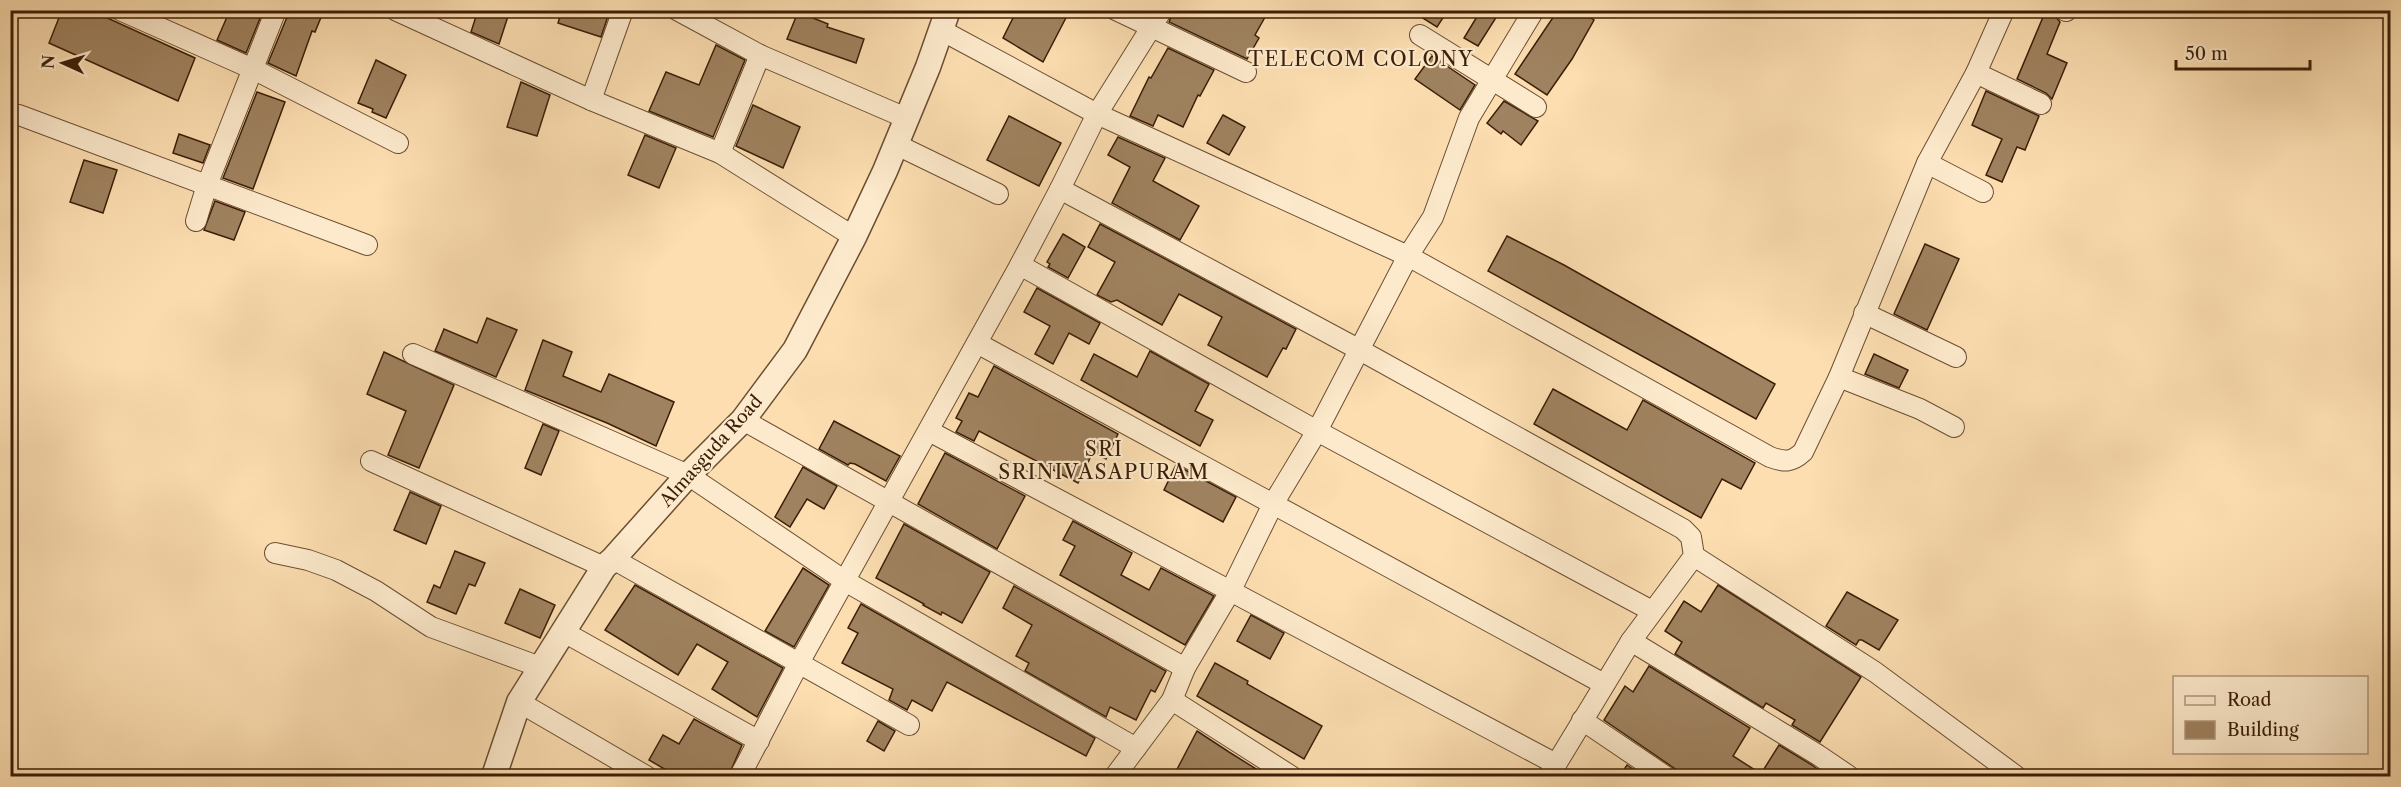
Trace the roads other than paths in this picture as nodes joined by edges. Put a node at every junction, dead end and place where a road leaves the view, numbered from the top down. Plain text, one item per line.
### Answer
1 (120, 10) edge
2 (276, 10) edge
3 (395, 10) edge
4 (623, 10) edge
5 (677, 10) edge
6 (1116, 10) edge
7 (1162, 10) edge
8 (1534, 10) edge
9 (2004, 10) edge
10 (946, 15) edge
11 (1151, 28) junction
12 (1420, 35) dead end
13 (760, 55) junction
14 (253, 69) junction
15 (1246, 72) dead end
16 (1976, 73) junction
17 (1492, 80) junction
18 (591, 100) junction
19 (2041, 104) dead end
20 (1536, 107) dead end
21 (1097, 114) junction
22 (19, 115) dead end
23 (906, 118) junction
24 (398, 143) dead end
25 (895, 144) junction
26 (720, 153) junction
27 (1927, 163) junction
28 (207, 184) junction
29 (1060, 189) junction
30 (1983, 192) dead end
31 (999, 194) dead end
32 (196, 221) dead end
33 (854, 237) junction
34 (366, 245) dead end
35 (1408, 256) junction
36 (1020, 265) junction
37 (1864, 313) junction
38 (977, 343) junction
39 (1358, 349) junction
40 (413, 354) dead end
41 (1956, 357) dead end
42 (1839, 377) junction
43 (743, 420) junction
44 (1954, 427) dead end
45 (1317, 430) junction
46 (929, 431) junction
47 (371, 461) dead end
48 (688, 475) junction
49 (889, 504) junction
50 (1273, 504) junction
51 (275, 553) dead end
52 (1694, 556) junction
53 (608, 563) junction
54 (845, 581) junction
55 (1231, 590) junction
56 (1652, 611) junction
57 (562, 631) junction
58 (1631, 641) junction
59 (799, 663) junction
60 (540, 667) junction
61 (1185, 668) junction
62 (1604, 684) junction
63 (1172, 700) junction
64 (519, 702) junction
65 (1582, 720) junction
66 (909, 725) dead end
67 (759, 741) junction
68 (1136, 748) junction
69 (1552, 770) edge
70 (2008, 774) edge
71 (494, 777) edge
72 (646, 777) edge
73 (740, 777) edge
74 (1115, 777) edge
75 (1292, 777) edge
76 (1665, 777) edge
77 (1849, 777) edge

1 - 14 street
2 - 14 street
3 - 18 street
4 - 18 street
5 - 13 street
6 - 11 street
7 - 11 street
8 - 17 street
9 - 16 street
10 - 21 street
10 - 23 street, Almasguda Road
11 - 15 street
11 - 21 street
12 - 17 street
13 - 23 street
13 - 26 street
14 - 24 street
14 - 28 street
16 - 19 street
16 - 27 street
17 - 20 street
17 - 35 street
18 - 26 street
21 - 29 street
21 - 35 street
22 - 28 street
23 - 25 street, Almasguda Road
25 - 31 street
25 - 33 street, Almasguda Road
26 - 33 street
27 - 30 street
27 - 37 street
28 - 32 street
28 - 34 street
29 - 36 street
29 - 39 street
33 - 43 street, Almasguda Road
35 - 39 street
35 - 42 street
36 - 38 street
36 - 45 street
37 - 41 street
37 - 42 street
38 - 46 street
38 - 50 street
39 - 45 street
39 - 52 street
40 - 48 street
42 - 44 street
43 - 48 street, Almasguda Road
43 - 49 street
45 - 50 street
45 - 56 street
46 - 49 street
46 - 55 street
47 - 53 street
48 - 53 street, Almasguda Road
48 - 54 street
49 - 54 street
49 - 61 street
50 - 55 street
50 - 62 street
51 - 60 street
52 - 56 street
52 - 70 street
53 - 57 street, Almasguda Road
53 - 59 street
54 - 59 street
54 - 68 street
55 - 61 street
55 - 69 street
56 - 58 street
57 - 60 street, Almasguda Road
57 - 67 street
58 - 62 street
58 - 77 street
59 - 66 street
59 - 67 street
60 - 64 street, Almasguda Road
61 - 63 street
62 - 65 street
63 - 68 street
63 - 75 street
64 - 71 street, Almasguda Road
64 - 72 street
65 - 69 street
65 - 76 street
67 - 73 street
68 - 74 street

